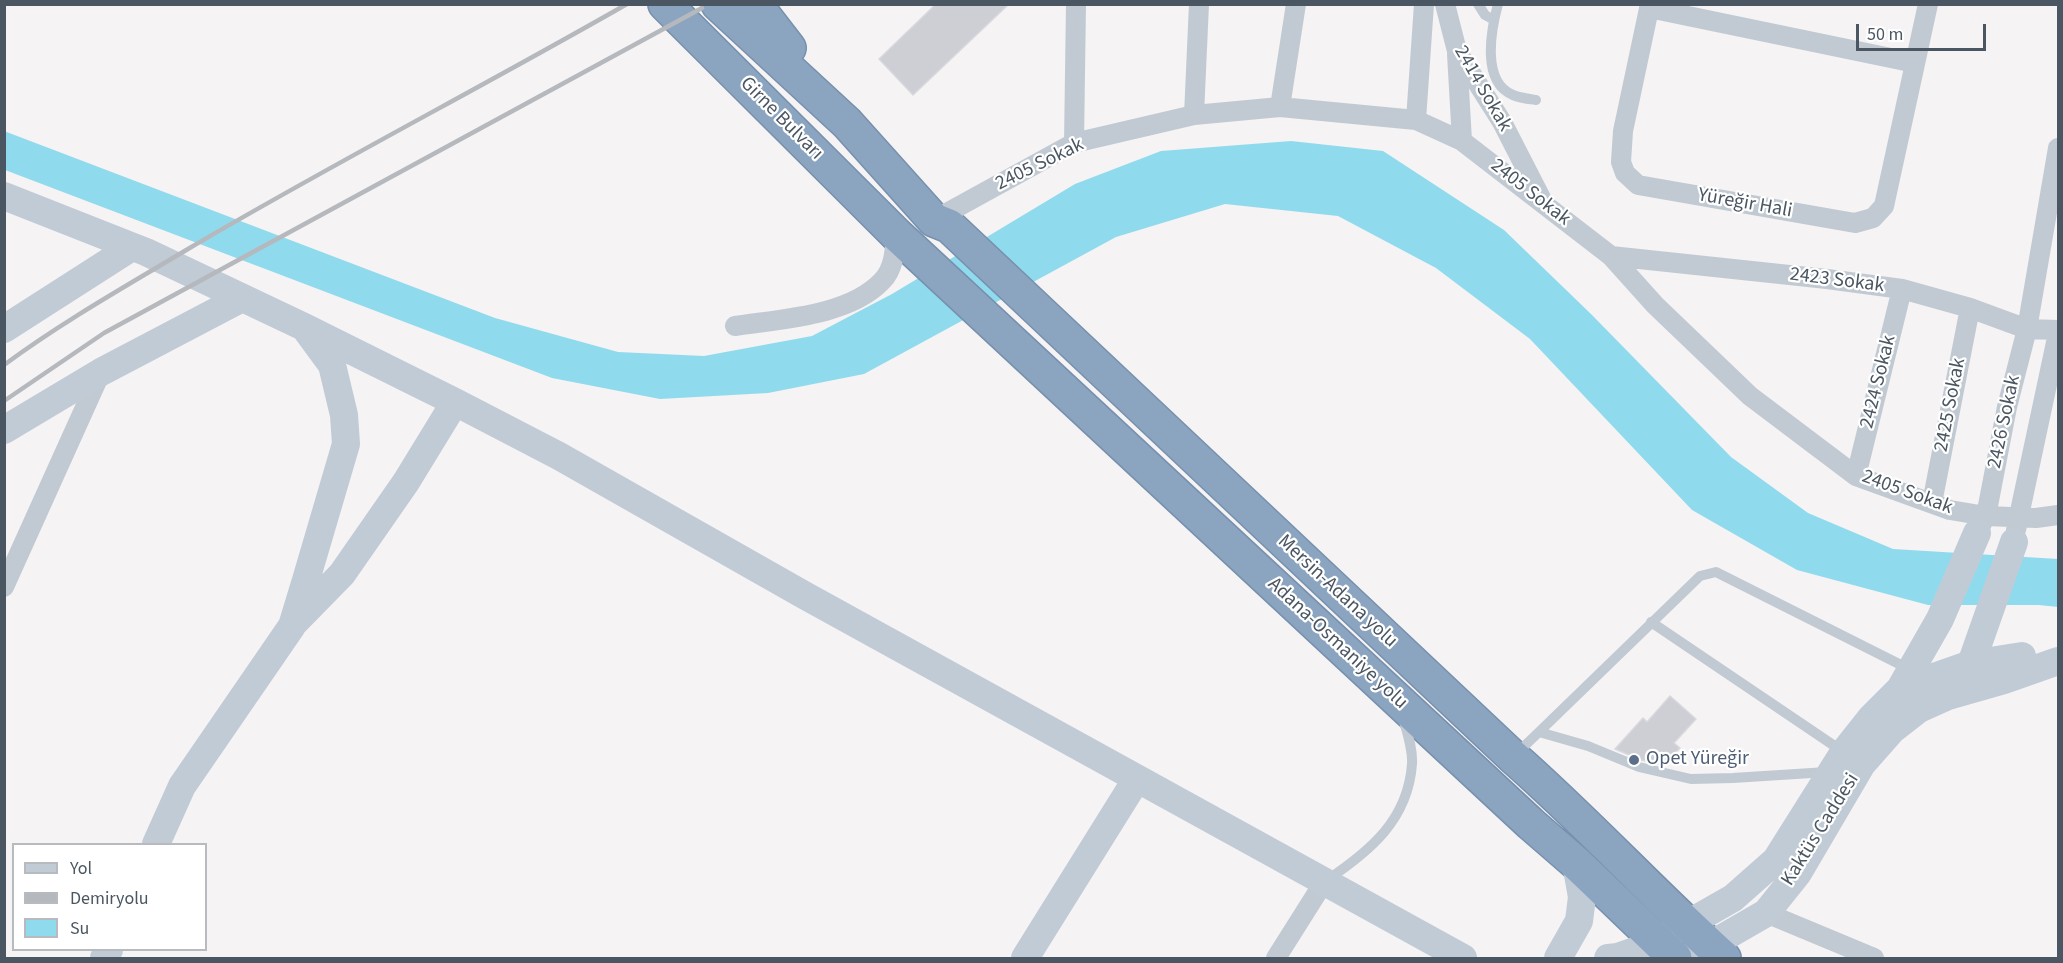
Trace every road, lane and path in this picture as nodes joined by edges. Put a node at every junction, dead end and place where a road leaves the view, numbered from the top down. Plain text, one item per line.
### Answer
1 (665, 4) edge
2 (718, 4) edge
3 (755, 4) edge
4 (1076, 4) edge
5 (1199, 4) edge
6 (1296, 4) edge
7 (1424, 4) edge
8 (1444, 4) edge
9 (1478, 4) edge
10 (1498, 4) edge
11 (1928, 4) edge
12 (1649, 6) edge
13 (1494, 21) junction
14 (1457, 51) junction
15 (1915, 63) junction
16 (1536, 100) dead end
17 (1280, 107) junction
18 (1194, 116) junction
19 (1416, 120) junction
20 (847, 123) junction
21 (1462, 141) junction
22 (1074, 143) junction
23 (2058, 148) edge
24 (4, 196) edge
25 (1544, 203) junction
26 (942, 223) junction
27 (896, 234) junction
28 (132, 247) junction
29 (1611, 256) junction
30 (1902, 289) junction
31 (242, 298) junction
32 (1970, 308) junction
33 (735, 326) dead end
34 (304, 327) junction
35 (4, 329) edge
36 (2027, 329) junction
37 (2058, 331) edge
38 (101, 372) junction
39 (455, 402) junction
40 (4, 430) edge
41 (1856, 476) junction
42 (1932, 503) junction
43 (2058, 515) edge
44 (1981, 524) junction
45 (2016, 530) junction
46 (4, 587) edge
47 (1651, 622) junction
48 (292, 626) junction
49 (1983, 628) junction
50 (2058, 655) edge
51 (2022, 656) junction
52 (2058, 661) edge
53 (1971, 663) junction
54 (1910, 690) junction
55 (1948, 696) junction
56 (1399, 702) junction
57 (1539, 732) junction
58 (1513, 758) junction
59 (1847, 768) junction
60 (1136, 780) junction
61 (156, 843) edge
62 (1576, 863) junction
63 (1324, 882) junction
64 (1766, 913) junction
65 (1702, 947) edge
66 (1666, 950) edge
67 (1025, 958) edge
68 (1276, 958) edge
69 (1463, 958) edge
70 (1558, 958) edge
71 (1608, 958) edge
72 (1874, 958) edge

1 - 27 highway, Girne Bulvarı
2 - 20 highway, Girne Bulvarı
3 - 20 highway
4 - 22 street
5 - 18 street
6 - 17 street
7 - 19 street, 2414 Sokak
8 - 14 street, 2414 Sokak
9 - 13 lane
10 - 13 lane
11 - 15 street, Yüreğir Hali
12 - 15 street, Yüreğir Hali
12 - 15 street, Yüreğir Hali
13 - 16 lane
14 - 21 street
14 - 25 street, 2414 Sokak
17 - 18 street, 2405 Sokak
17 - 19 street, 2405 Sokak
18 - 22 street, 2405 Sokak
19 - 21 street, 2405 Sokak
20 - 26 highway, Girne Bulvarı
21 - 25 street, 2405 Sokak
22 - 26 street, 2405 Sokak
23 - 36 street, 2426 Sokak
24 - 28 main road
25 - 29 street, 2405 Sokak
26 - 58 highway, Mersin-Adana yolu
27 - 33 street
27 - 56 highway, Adana-Osmaniye yolu
28 - 31 main road
28 - 35 main road
29 - 30 street, 2423 Sokak
29 - 41 street, 2405 Sokak
30 - 32 street, 2423 Sokak
30 - 41 street, 2424 Sokak
31 - 34 main road
31 - 38 main road
32 - 36 street, 2423 Sokak
32 - 42 street, 2425 Sokak
34 - 39 main road
34 - 48 main road
36 - 37 street, 2423 Sokak
36 - 44 street, 2426 Sokak
37 - 45 street
38 - 40 main road
38 - 46 street
39 - 48 main road
39 - 60 main road
41 - 42 street, 2405 Sokak
42 - 44 street, 2405 Sokak
43 - 45 street, 2405 Sokak
44 - 45 street, 2405 Sokak
44 - 54 main road
45 - 49 main road
47 - 54 lane
47 - 57 lane
47 - 59 lane
48 - 61 main road
49 - 51 main road
49 - 53 main road
50 - 51 main road
51 - 53 main road
52 - 55 main road, Kaktüs Caddesi
53 - 54 main road
53 - 55 main road
54 - 55 main road, Kaktüs Caddesi
54 - 59 main road, Kaktüs Caddesi
56 - 62 highway, Adana-Osmaniye yolu
56 - 63 lane
57 - 58 lane
57 - 59 lane
58 - 65 highway, Mersin-Adana yolu
59 - 64 main road, Kaktüs Caddesi
59 - 65 main road
60 - 63 main road
60 - 67 main road
62 - 66 highway, Adana-Osmaniye yolu
62 - 70 main road
63 - 68 street
63 - 69 main road
64 - 65 main road, Kaktüs Caddesi
64 - 72 street
65 - 66 main road
66 - 71 main road

